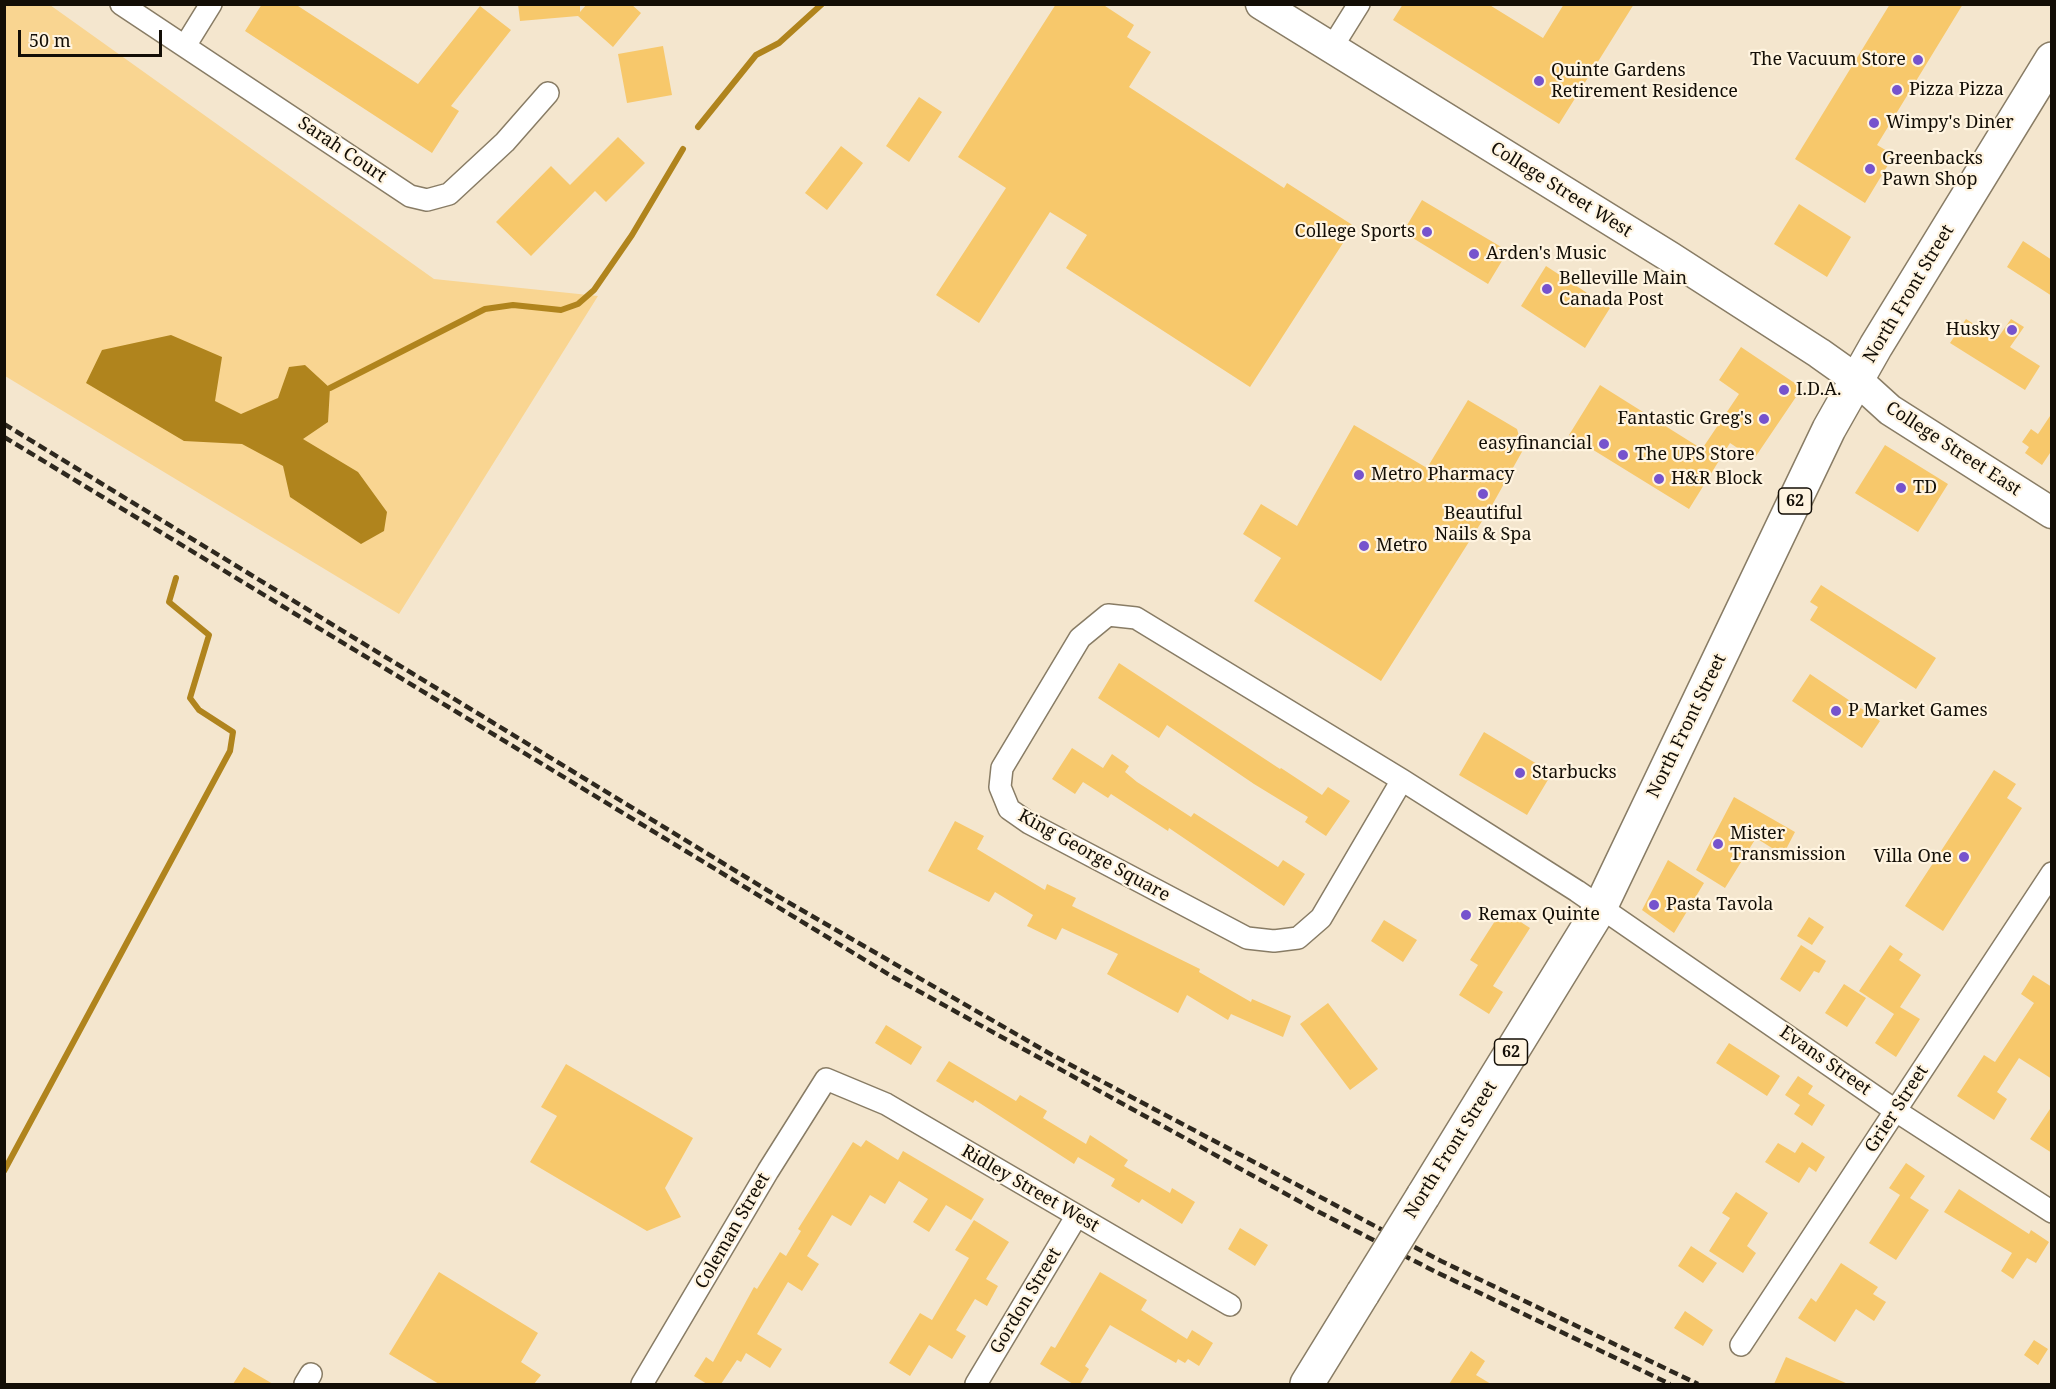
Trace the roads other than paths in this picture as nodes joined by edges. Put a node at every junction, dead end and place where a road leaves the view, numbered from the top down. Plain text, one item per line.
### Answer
1 (121, 4) edge
2 (211, 4) edge
3 (1261, 4) edge
4 (1359, 4) edge
5 (185, 46) junction
6 (1331, 49) junction
7 (2052, 59) edge
8 (548, 93) dead end
9 (1857, 380) junction
10 (2052, 513) edge
11 (1402, 780) junction
12 (2052, 873) edge
13 (1600, 908) junction
14 (826, 1079) joint
15 (1896, 1111) junction
16 (2052, 1212) edge
17 (1077, 1217) junction
18 (1230, 1305) dead end
19 (1741, 1345) dead end
20 (642, 1384) edge
21 (976, 1384) edge
22 (1307, 1384) edge

1 - 5 street, Sarah Court
2 - 5 street
3 - 6 main road, College Street West
4 - 6 street
5 - 8 street, Sarah Court
6 - 9 main road, College Street West
7 - 9 main road, North Front Street / 62
9 - 10 main road, College Street East
9 - 13 main road, North Front Street / 62
11 - 11 street, King George Square
11 - 13 street, King George Square
12 - 15 street, Grier Street
13 - 15 street, Evans Street
13 - 22 main road, North Front Street / 62, bridge
14 - 17 street, Ridley Street West
14 - 20 street, Coleman Street
15 - 16 street, Evans Street
15 - 19 street, Grier Street
17 - 18 street, Ridley Street West
17 - 21 street, Gordon Street

